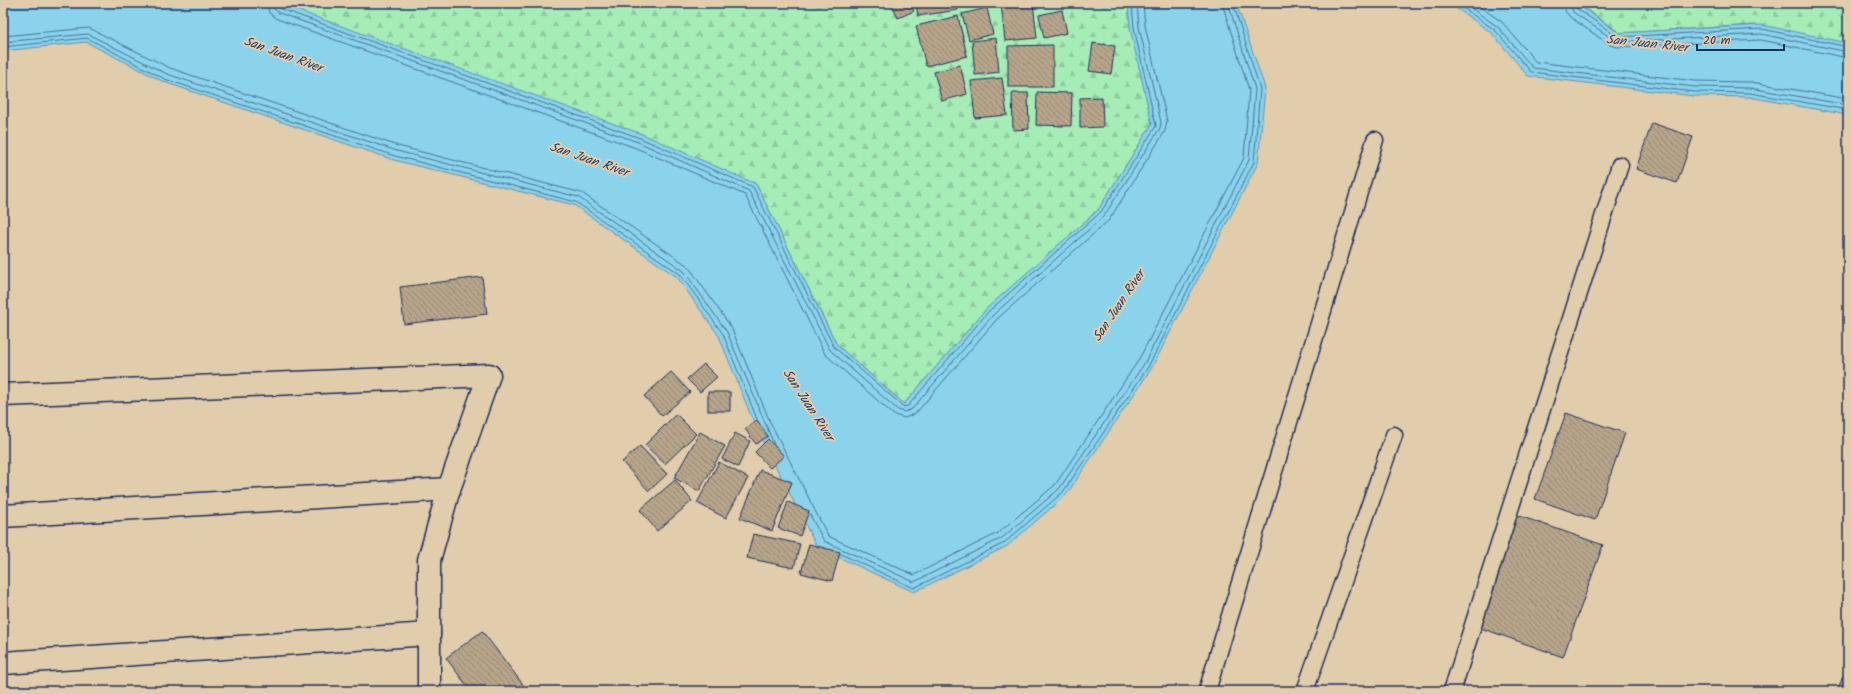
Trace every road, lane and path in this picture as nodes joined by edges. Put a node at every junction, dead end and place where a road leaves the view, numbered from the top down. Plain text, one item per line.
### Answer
1 (1375, 140) dead end
2 (1620, 164) dead end
3 (3, 395) edge
4 (1394, 435) dead end
5 (449, 489) junction
6 (3, 516) edge
7 (429, 634) junction
8 (3, 663) edge
9 (429, 691) edge
10 (1207, 691) edge
11 (1305, 691) edge
12 (1452, 691) edge

1 - 10 lane
2 - 12 lane
3 - 5 street
4 - 11 lane
5 - 6 street
5 - 7 street
7 - 8 street
7 - 9 street

